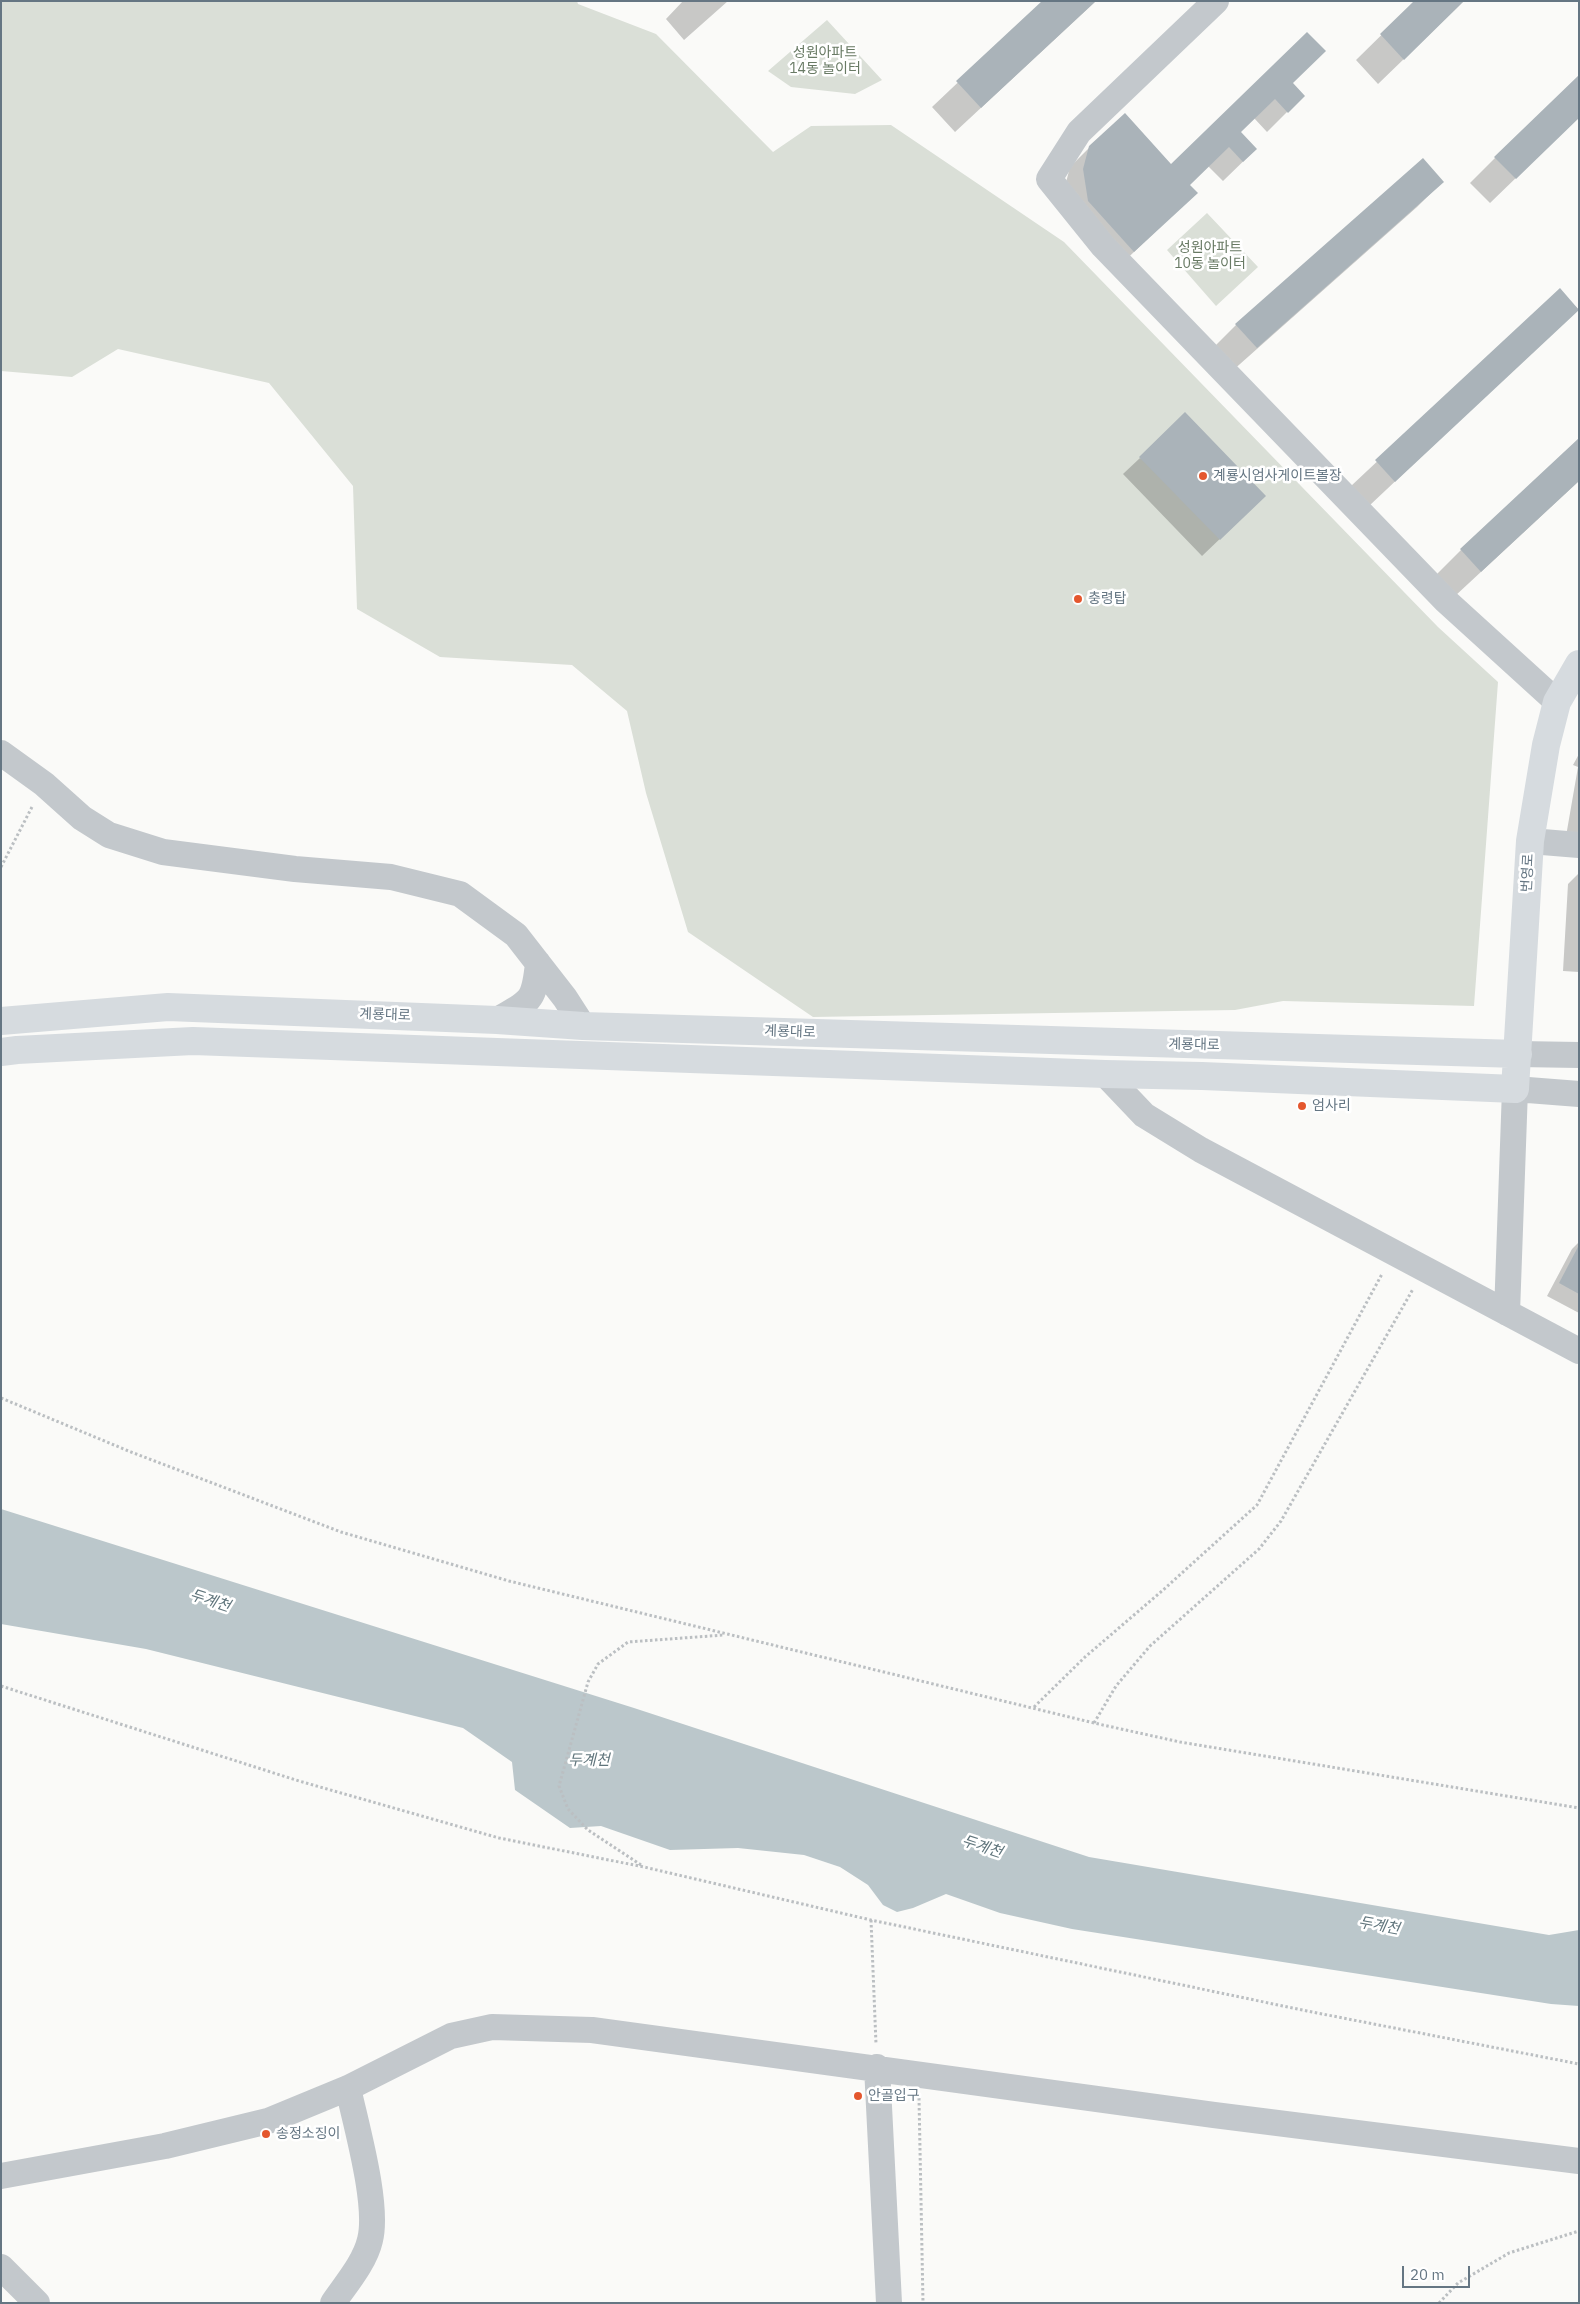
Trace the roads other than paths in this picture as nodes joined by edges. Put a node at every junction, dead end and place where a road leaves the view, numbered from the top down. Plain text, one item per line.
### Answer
1 (1216, 1) edge
2 (1579, 664) edge
3 (1558, 702) junction
4 (1, 753) edge
5 (1530, 841) junction
6 (1579, 845) edge
7 (538, 963) junction
8 (496, 1020) junction
9 (1, 1021) edge
10 (583, 1026) junction
11 (1, 1052) edge
12 (1518, 1054) junction
13 (1579, 1056) edge
14 (1105, 1074) junction
15 (1515, 1090) junction
16 (1579, 1094) edge
17 (1507, 1313) junction
18 (1579, 1351) edge
19 (877, 2068) junction
20 (348, 2088) junction
21 (1579, 2161) edge
22 (1, 2176) edge
23 (1, 2267) edge
24 (37, 2303) edge
25 (333, 2303) edge
26 (889, 2303) edge

1 - 3 street
2 - 3 main road, 번영로
3 - 5 main road, 번영로
4 - 7 street
5 - 6 street
5 - 12 main road, 번영로
7 - 8 street
7 - 10 street
8 - 9 main road, 계룡대로
8 - 10 main road, 계룡대로
10 - 12 main road, 계룡대로
11 - 14 main road
12 - 13 street, 계룡대로
12 - 15 main road, 번영로
14 - 15 main road
14 - 17 street
15 - 16 street
15 - 17 street
17 - 18 street
19 - 20 street
19 - 21 street
19 - 26 street
20 - 22 street
20 - 25 street
23 - 24 street

